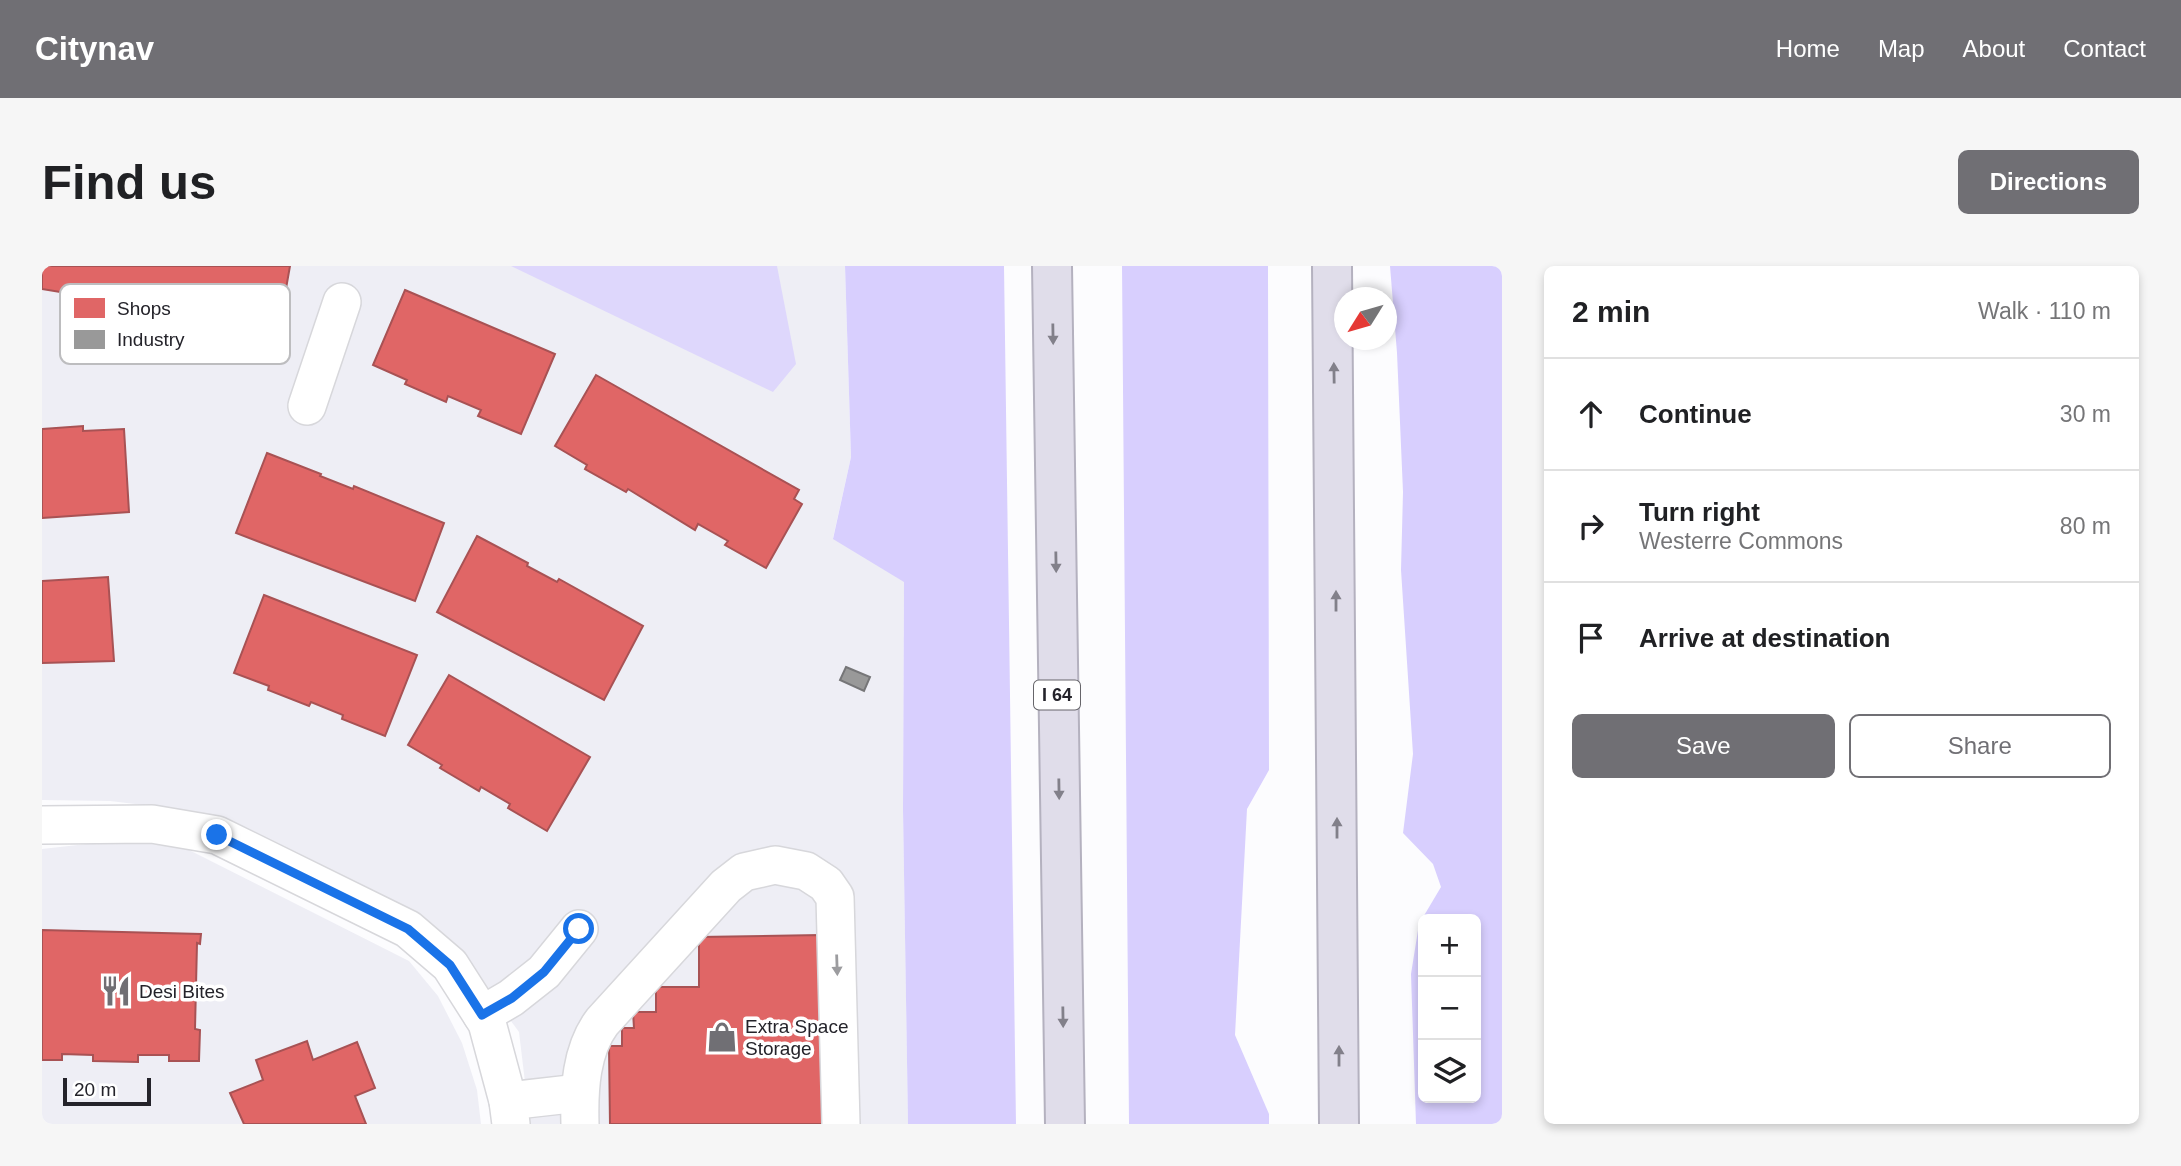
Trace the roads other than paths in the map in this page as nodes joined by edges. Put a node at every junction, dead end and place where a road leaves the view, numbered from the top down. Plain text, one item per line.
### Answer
1 (1052, 266) edge
2 (1332, 266) edge
3 (342, 302) dead end
4 (307, 405) dead end
5 (42, 825) edge
6 (579, 929) dead end
7 (482, 1015) junction
8 (580, 1108) edge
9 (509, 1113) edge
10 (841, 1124) edge
11 (1065, 1124) edge
12 (1339, 1124) edge

1 -> 11 highway, I 64
12 -> 2 highway
3 - 4 street
5 - 7 street
6 - 7 street
7 - 9 street
8 - 9 street
8 -> 10 street

